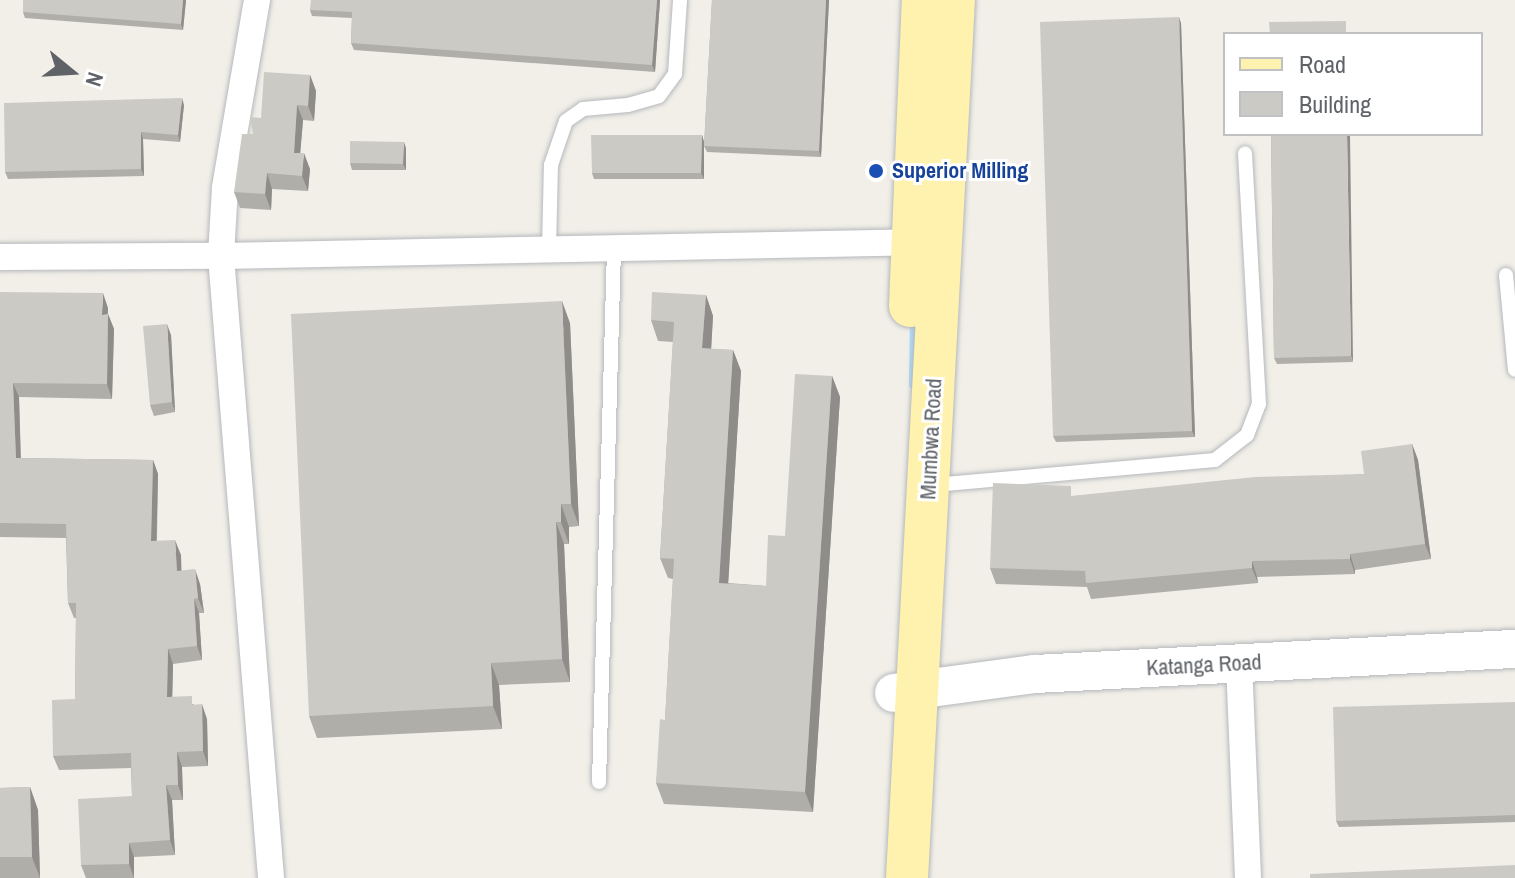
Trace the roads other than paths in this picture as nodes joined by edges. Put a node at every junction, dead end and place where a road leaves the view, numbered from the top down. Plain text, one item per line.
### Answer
1 (257, 0) edge
2 (680, 0) edge
3 (923, 0) edge
4 (954, 0) edge
5 (1245, 153) dead end
6 (927, 242) junction
7 (614, 249) junction
8 (549, 250) junction
9 (221, 256) junction
10 (0, 257) edge
11 (1506, 275) dead end
12 (1515, 370) edge
13 (929, 486) junction
14 (1515, 649) edge
15 (1239, 663) junction
16 (906, 692) junction
17 (599, 782) dead end
18 (271, 878) edge
19 (881, 878) edge
20 (907, 878) edge
21 (1248, 878) edge

1 - 9 street
2 - 8 lane
3 - 6 main road, Mumbwa Road
4 - 6 main road, Mumbwa Road
5 - 13 lane
6 - 7 street
6 - 13 main road, Mumbwa Road
6 - 16 main road, Mumbwa Road
7 - 8 street
7 - 17 lane
8 - 9 street
9 - 10 street
9 - 18 street
11 - 12 lane
13 - 16 main road, Mumbwa Road
14 - 15 street, Katanga Road
15 - 16 street, Katanga Road
15 - 21 street
16 - 19 main road, Mumbwa Road
16 - 20 main road, Mumbwa Road

